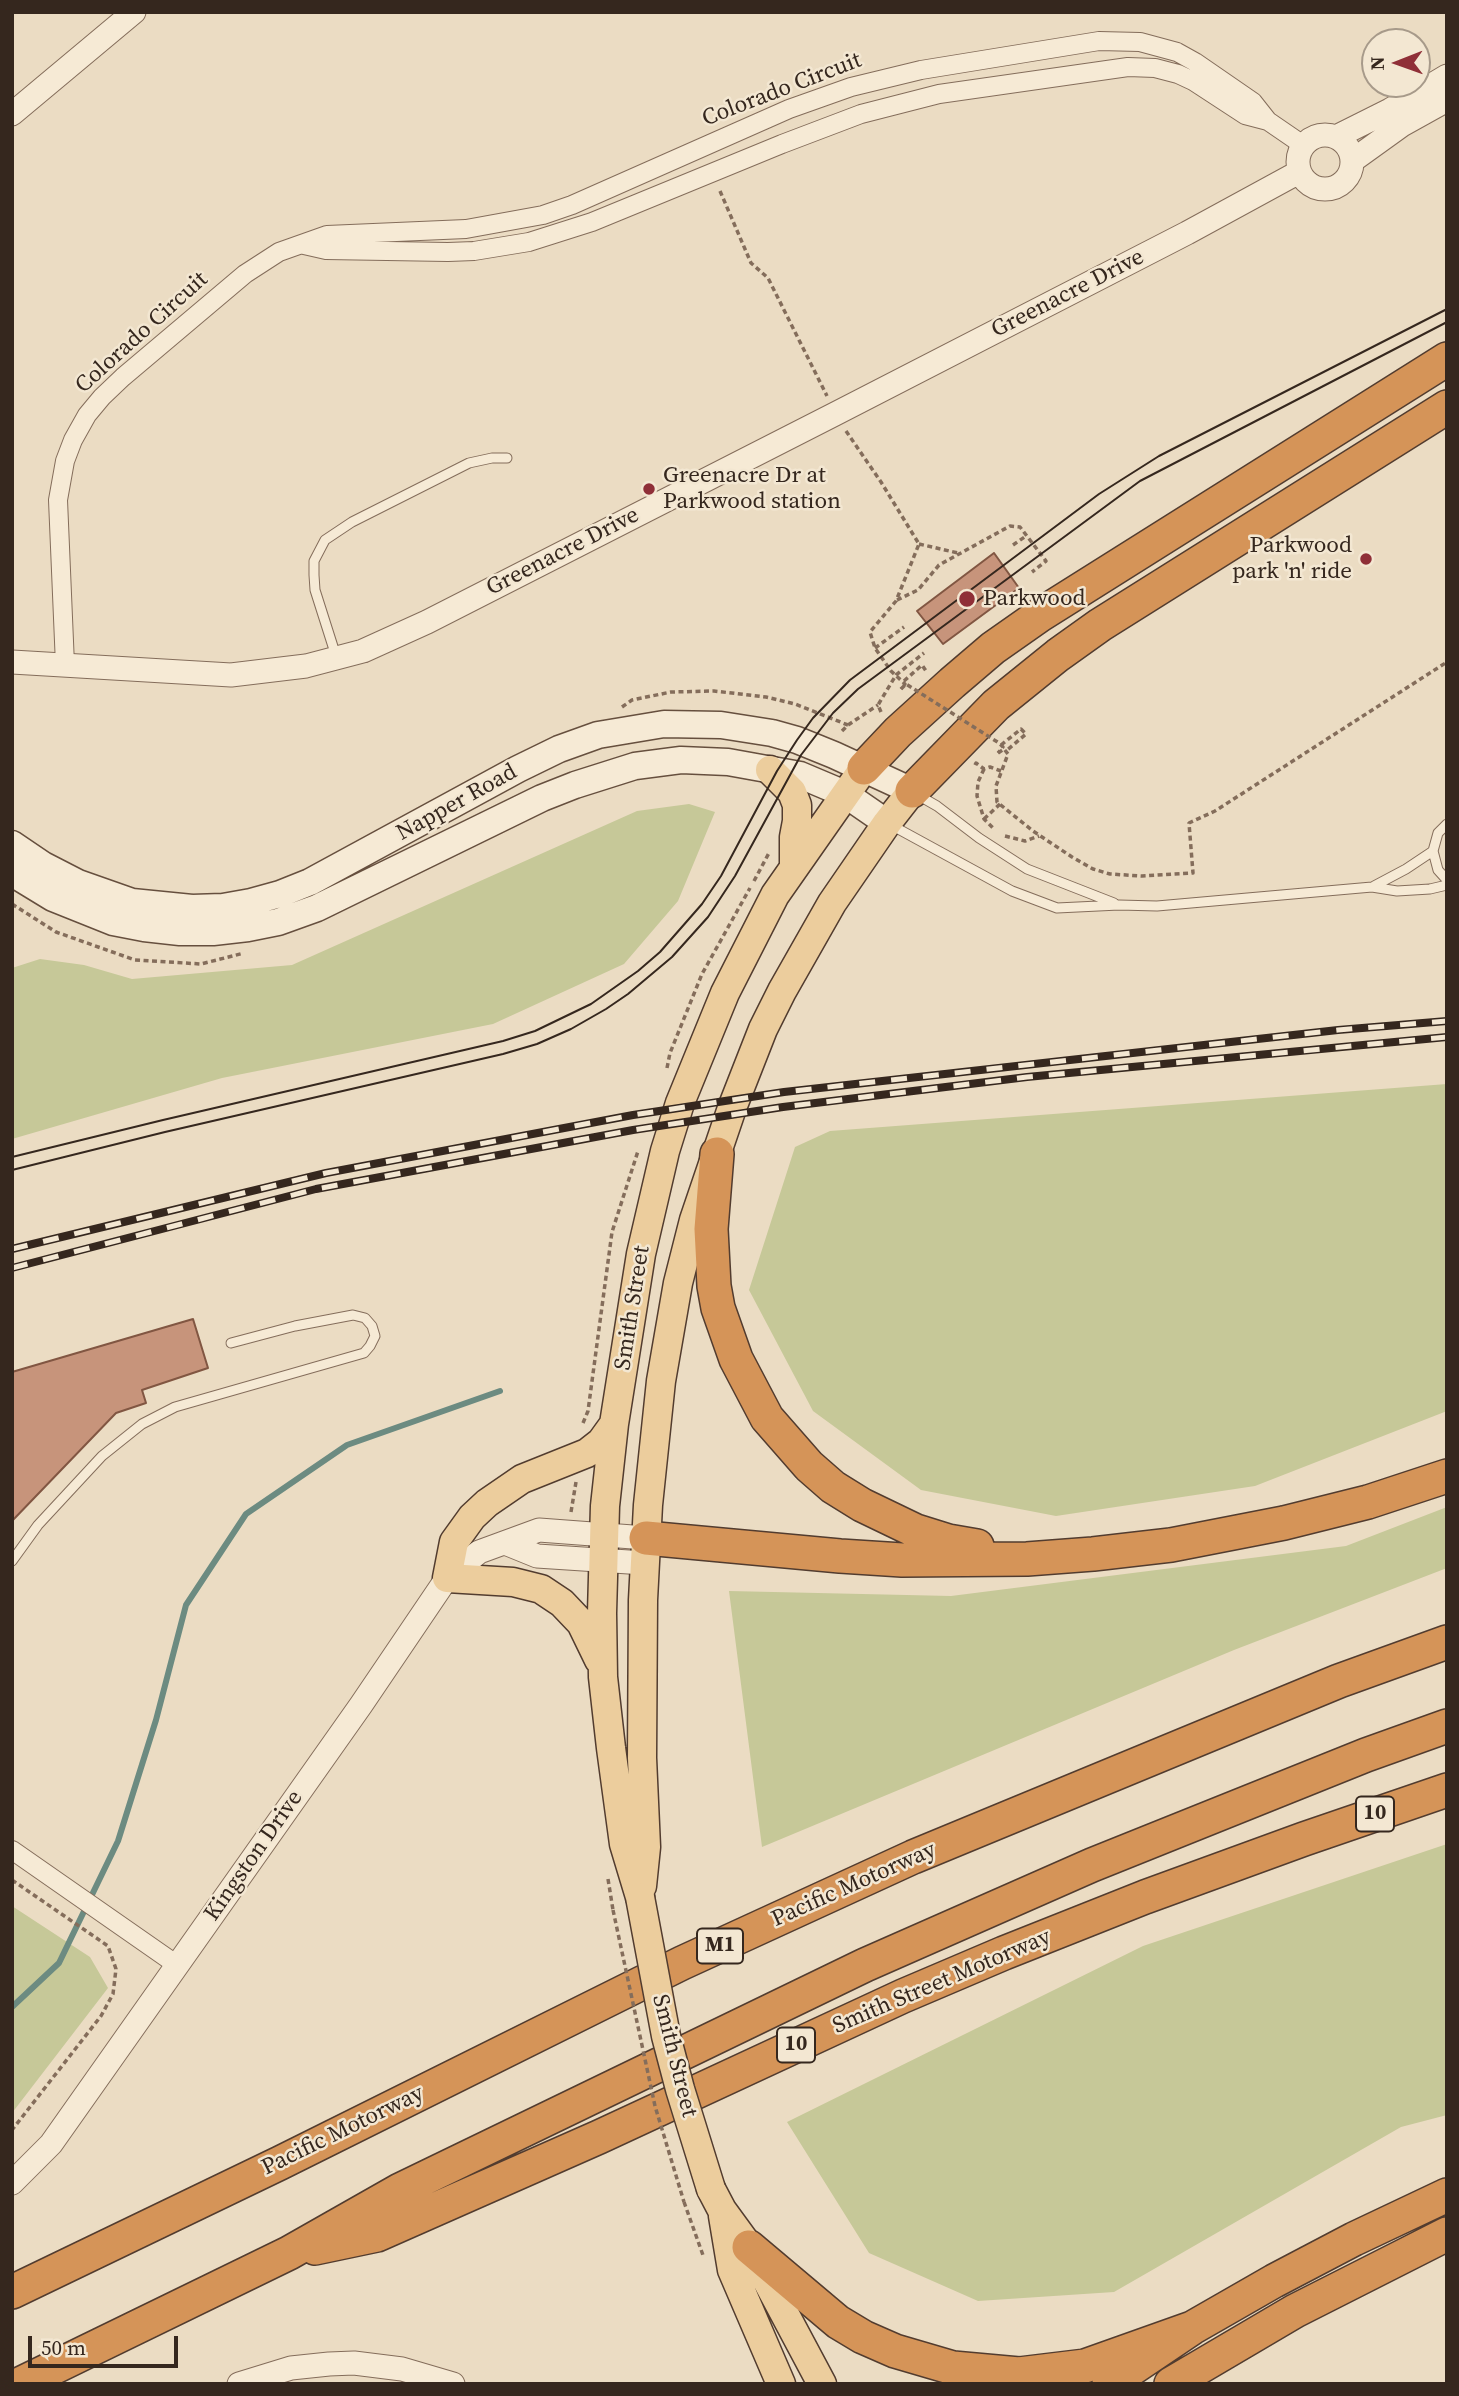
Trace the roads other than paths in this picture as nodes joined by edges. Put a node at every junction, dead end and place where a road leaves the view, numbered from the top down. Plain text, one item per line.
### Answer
1 (134, 12) edge
2 (1447, 76) edge
3 (1447, 100) edge
4 (12, 114) edge
5 (1268, 121) junction
6 (1336, 137) junction
7 (1303, 145) junction
8 (1352, 161) junction
9 (1299, 172) junction
10 (304, 245) junction
11 (1447, 359) edge
12 (1447, 407) edge
13 (507, 458) dead end
14 (337, 659) junction
15 (12, 662) edge
16 (65, 665) junction
17 (770, 770) junction
18 (854, 781) junction
19 (912, 791) junction
20 (887, 822) junction
21 (1447, 824) edge
22 (12, 844) edge
23 (1433, 851) junction
24 (794, 866) junction
25 (12, 873) edge
26 (1447, 883) edge
27 (1372, 887) junction
28 (1119, 905) junction
29 (717, 1153) junction
30 (231, 1343) dead end
31 (614, 1424) junction
32 (1447, 1476) edge
33 (603, 1548) junction
34 (645, 1550) junction
35 (1027, 1559) junction
36 (12, 1562) edge
37 (447, 1578) junction
38 (1447, 1642) edge
39 (604, 1669) junction
40 (1447, 1726) edge
41 (1447, 1790) edge
42 (12, 1850) edge
43 (640, 1897) junction
44 (177, 1965) junction
45 (12, 2183) edge
46 (1447, 2195) edge
47 (717, 2199) junction
48 (1447, 2234) edge
49 (749, 2246) junction
50 (289, 2253) junction
51 (12, 2292) edge
52 (1192, 2328) junction
53 (20, 2384) edge
54 (239, 2384) edge
55 (453, 2384) edge
56 (780, 2384) edge
57 (822, 2384) edge
58 (1109, 2384) edge
59 (1171, 2384) edge

1 - 4 street
2 - 6 street
3 - 8 street
5 - 7 street, Colorado Circuit
5 - 10 street, Colorado Circuit
5 - 10 street, Colorado Circuit
6 - 7 street
6 - 8 street
7 - 9 street
8 - 9 street
9 - 14 street, Greenacre Drive
10 - 16 street, Colorado Circuit
11 - 18 highway
12 - 19 highway
13 - 14 lane
14 - 16 street, Greenacre Drive
15 - 16 street, Greenacre Drive
17 - 18 main road, Napper Road
17 - 24 main road
17 - 25 main road, Napper Road
18 - 19 main road, Napper Road
18 - 20 main road, Napper Road
18 - 22 main road, Napper Road
18 - 24 main road, Smith Street
19 - 20 main road, Smith Street
19 - 28 lane
20 - 28 lane
20 - 29 main road, Smith Street
21 - 23 lane
23 - 26 lane
23 - 27 lane
24 - 31 main road, Smith Street
26 - 27 lane
27 - 28 lane
29 - 34 main road, Smith Street
29 - 35 highway
30 - 36 lane
31 - 33 main road, Smith Street
31 - 37 main road
32 - 35 highway
33 - 34 street, Kingston Drive
33 - 37 street, Kingston Drive
33 - 39 main road, Smith Street
34 - 35 highway
34 - 43 main road, Smith Street
37 - 39 main road
37 - 44 street, Kingston Drive
38 - 51 highway, Pacific Motorway / M1
39 - 43 main road, Smith Street
40 - 50 highway
41 - 50 highway, Smith Street Motorway / 10
42 - 44 street
43 - 47 main road, Smith Street, bridge
44 - 45 street, Kingston Drive
46 - 52 highway
47 - 49 main road, Smith Street
47 - 56 main road, Smith Street
48 - 59 highway
49 - 52 highway
49 - 57 main road, Smith Street
50 - 53 highway
52 - 58 highway
54 - 55 street

